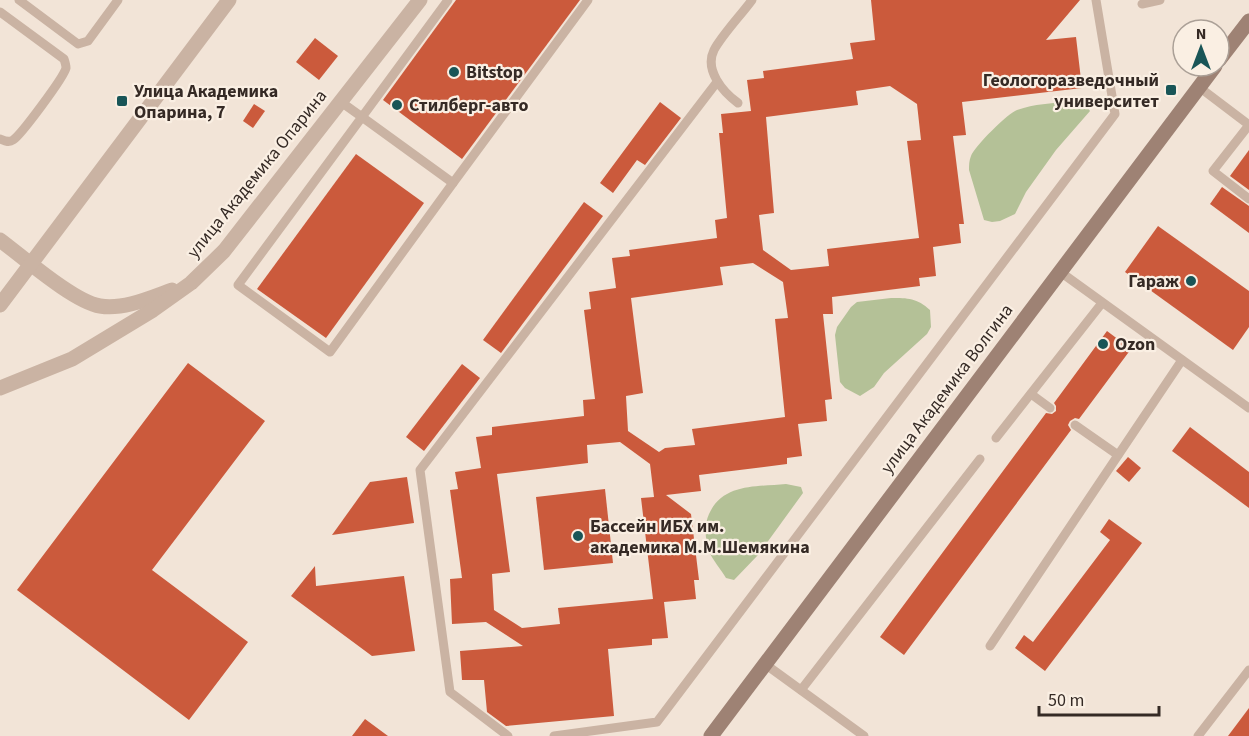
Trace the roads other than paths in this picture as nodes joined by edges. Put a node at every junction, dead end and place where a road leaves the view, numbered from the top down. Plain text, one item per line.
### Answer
1 (19, 0) edge
2 (118, 0) edge
3 (229, 0) edge
4 (420, 0) edge
5 (447, 0) edge
6 (588, 0) edge
7 (752, 0) edge
8 (1096, 0) edge
9 (1160, 0) edge
10 (1142, 4) dead end
11 (0, 12) edge
12 (1249, 21) edge
13 (1231, 44) edge
14 (1206, 78) edge
15 (717, 82) junction
16 (1199, 87) junction
17 (341, 102) junction
18 (738, 103) dead end
19 (362, 117) junction
20 (1249, 125) edge
21 (0, 140) edge
22 (453, 183) junction
23 (1249, 199) edge
24 (0, 240) edge
25 (32, 263) junction
26 (1059, 272) junction
27 (191, 283) junction
28 (1102, 303) junction
29 (0, 305) edge
30 (1182, 360) junction
31 (0, 388) edge
32 (1030, 394) junction
33 (1050, 408) dead end
34 (1249, 408) edge
35 (1074, 425) dead end
36 (996, 438) dead end
37 (1118, 455) junction
38 (980, 459) dead end
39 (990, 646) dead end
40 (765, 664) junction
41 (1249, 670) edge
42 (801, 690) junction
43 (508, 736) edge
44 (554, 736) edge
45 (711, 736) edge
46 (864, 736) edge
47 (1198, 736) edge

1 - 2 lane
3 - 25 street
4 - 17 street, улица Академика Опарина
5 - 19 lane
6 - 22 lane
7 - 15 lane
8 - 44 lane
9 - 10 lane
11 - 21 lane
12 - 13 street
14 - 16 street, улица Академика Волгина
15 - 18 lane
15 - 43 lane
16 - 20 lane
16 - 26 street, улица Академика Волгина
17 - 19 lane
17 - 27 street, улица Академика Опарина
19 - 22 lane
19 - 22 lane
20 - 23 lane
24 - 25 street
25 - 27 street
25 - 29 street
26 - 28 lane
26 - 40 street, улица Академика Волгина
27 - 31 street, улица Академика Опарина
28 - 30 lane
28 - 32 lane
30 - 34 lane
30 - 37 lane
32 - 33 lane
32 - 36 lane
35 - 37 lane
37 - 39 lane
38 - 42 lane
40 - 42 lane
40 - 45 street, улица Академика Волгина
41 - 47 lane
42 - 46 lane

